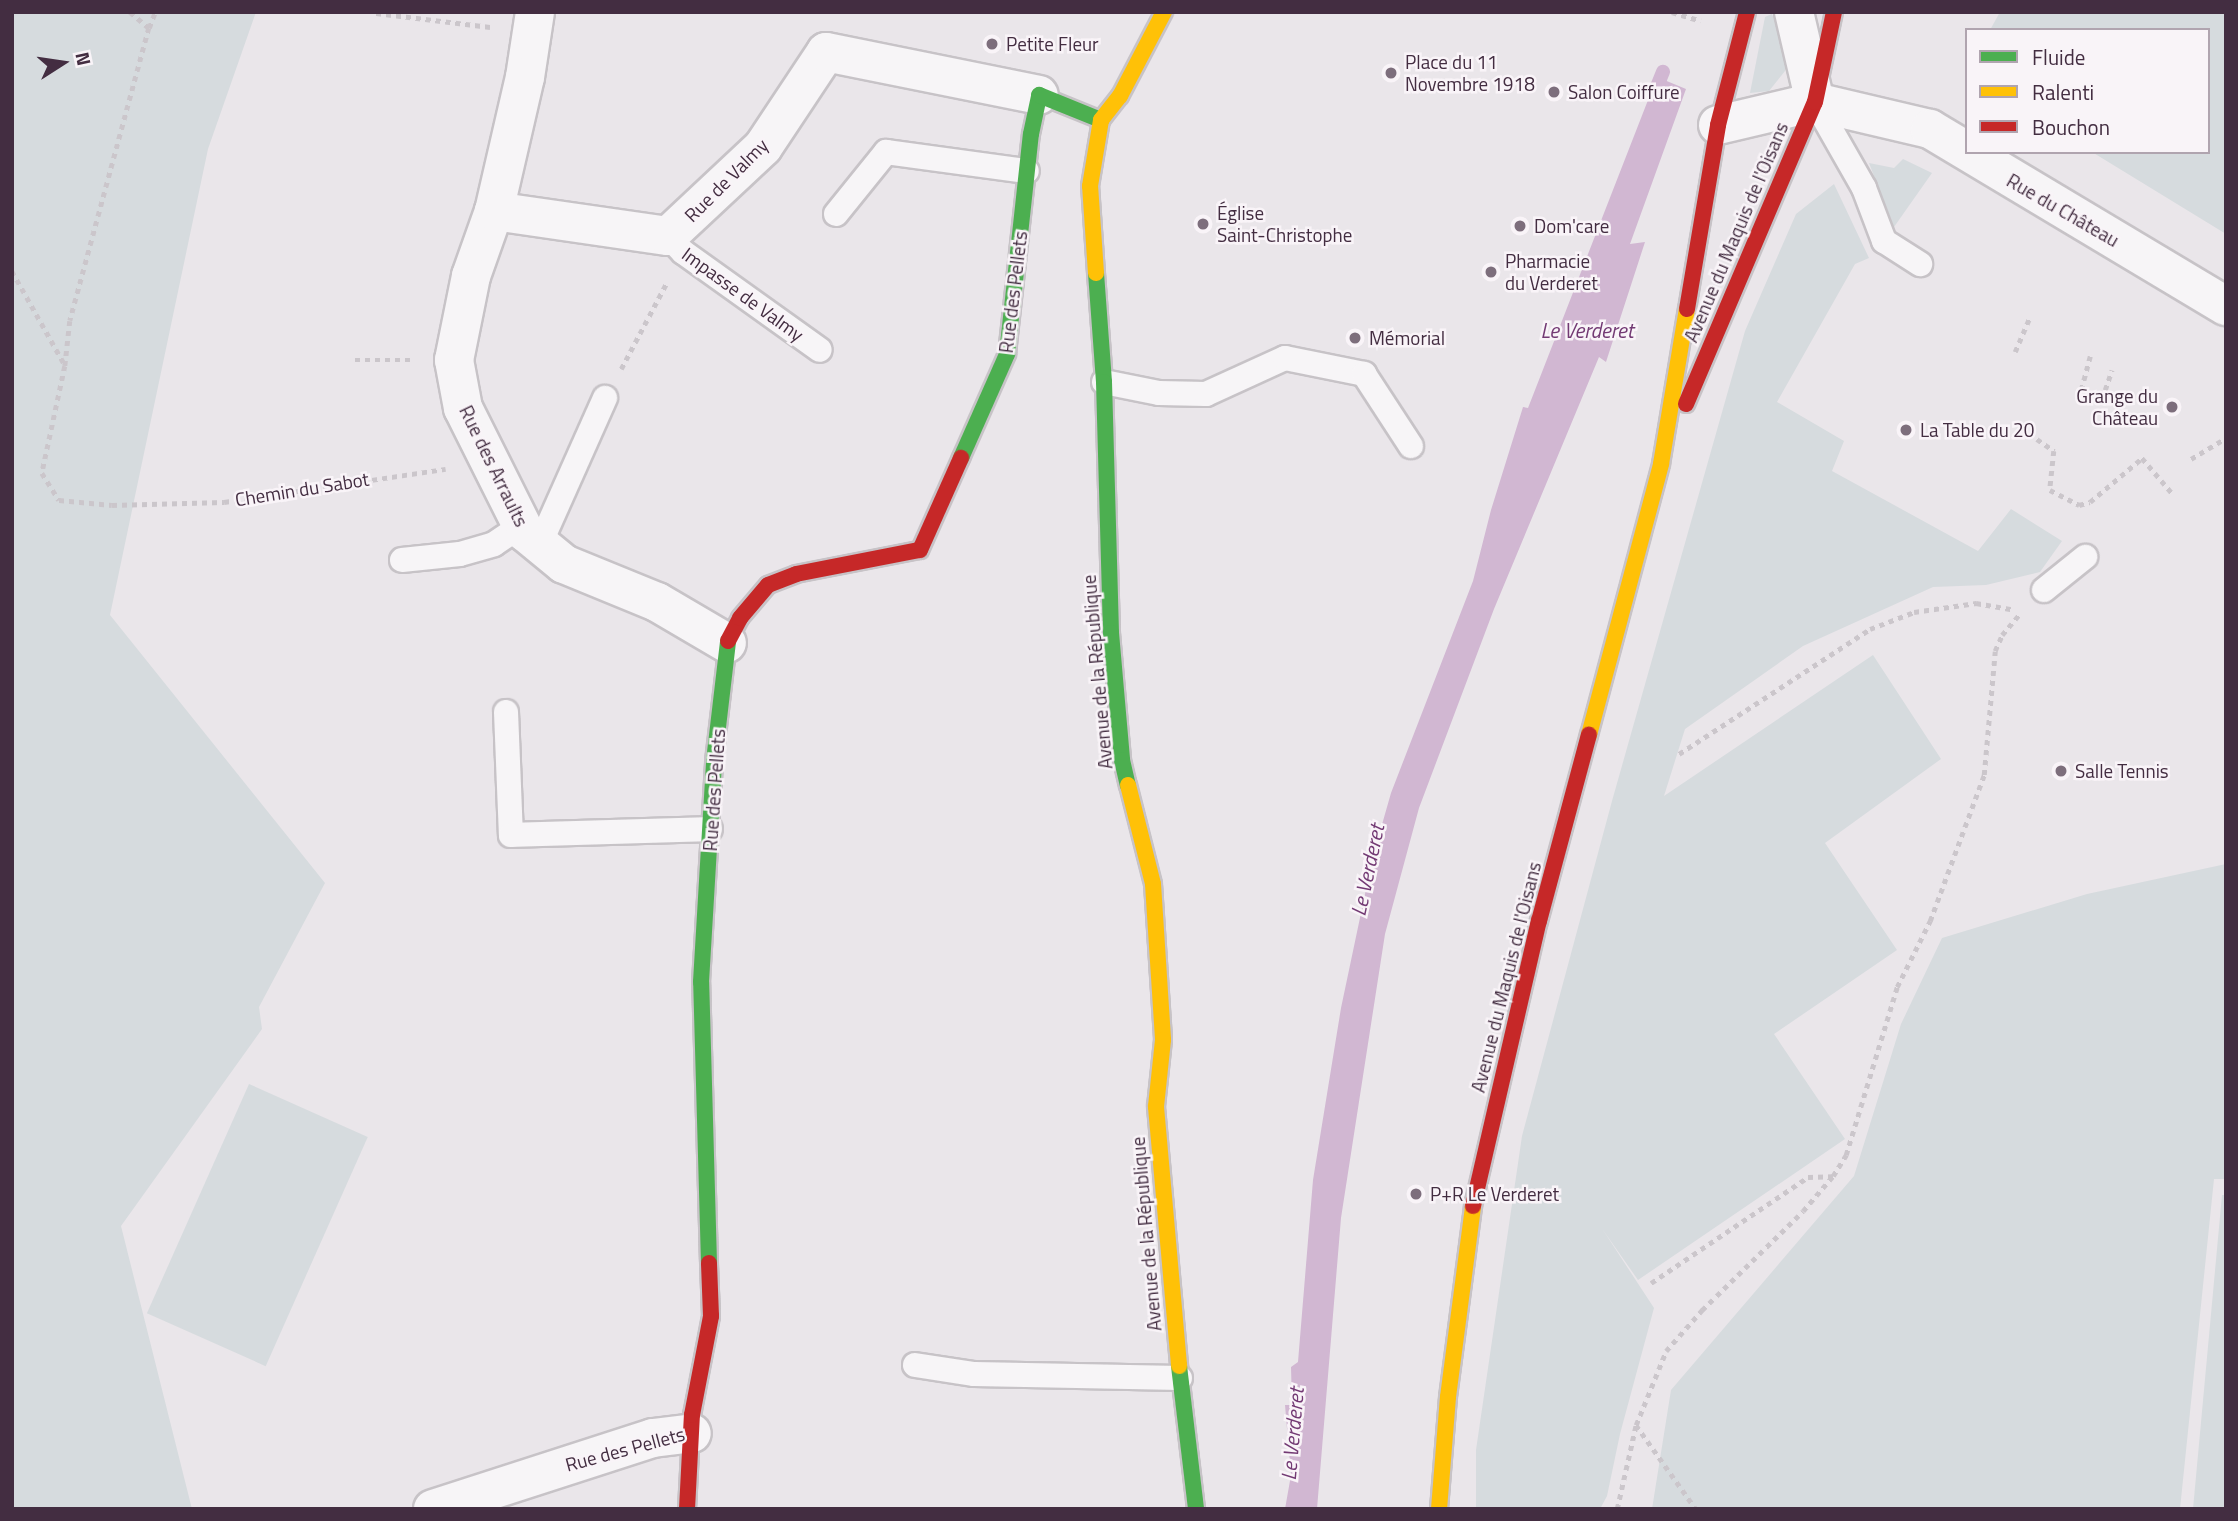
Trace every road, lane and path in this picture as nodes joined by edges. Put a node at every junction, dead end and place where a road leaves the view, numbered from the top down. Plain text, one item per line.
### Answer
1 (130, 12) edge
2 (155, 12) edge
3 (1164, 12) edge
4 (1672, 12) edge
5 (1747, 12) edge
6 (1794, 12) edge
7 (1834, 12) edge
8 (376, 13) edge
9 (1691, 18) dead end
10 (534, 23) edge
11 (149, 28) junction
12 (1039, 95) junction
13 (1815, 102) junction
14 (1101, 120) junction
15 (1718, 125) junction
16 (1965, 150) edge
17 (1972, 154) edge
18 (1027, 171) junction
19 (494, 211) junction
20 (836, 214) dead end
21 (668, 236) junction
22 (1920, 264) dead end
23 (12, 271) edge
24 (667, 282) dead end
25 (2226, 306) edge
26 (2029, 319) dead end
27 (820, 350) dead end
28 (2015, 352) dead end
29 (2090, 356) dead end
30 (355, 360) dead end
31 (454, 360) junction
32 (65, 366) junction
33 (2112, 370) dead end
34 (1104, 382) junction
35 (2081, 390) dead end
36 (2105, 390) dead end
37 (605, 398) joint
38 (2037, 439) dead end
39 (2224, 439) dead end
40 (1411, 446) dead end
41 (2191, 459) dead end
42 (490, 463) junction
43 (1661, 464) junction
44 (2172, 493) dead end
45 (531, 535) junction
46 (2085, 557) dead end
47 (401, 560) dead end
48 (2044, 590) dead end
49 (727, 643) junction
50 (506, 712) dead end
51 (1679, 754) dead end
52 (710, 829) junction
53 (1833, 1176) junction
54 (1651, 1283) dead end
55 (915, 1365) dead end
56 (1180, 1378) junction
57 (1636, 1425) junction
58 (692, 1433) junction
59 (433, 1509) edge
60 (687, 1509) edge
61 (1196, 1509) edge
62 (1439, 1509) edge
63 (1617, 1509) edge
64 (1696, 1509) edge

1 - 11 path
2 - 11 path
3 - 14 street, Avenue de la République
4 - 9 path
5 - 15 street, Avenue du Maquis de l'Oisans
6 - 13 street
7 - 13 street, Avenue du Maquis de l'Oisans
8 - 10 path
10 - 19 street, Rue des Arraults
11 - 32 path
12 - 14 street
12 - 18 street, Rue des Pellets
12 - 21 street, Rue de Valmy
13 - 15 street
13 - 16 street, Rue du Château
13 - 22 lane
13 - 43 street, Avenue du Maquis de l'Oisans
14 - 34 street, Avenue de la République
15 - 43 street, Avenue du Maquis de l'Oisans
17 - 25 street, Rue du Château
18 - 20 lane
18 - 49 street, Rue des Pellets
19 - 21 street, Rue de Valmy
19 - 31 street, Rue des Arraults
21 - 27 lane, Impasse de Valmy
23 - 32 path
24 - 37 path
26 - 28 path
29 - 35 path
30 - 31 path
31 - 42 street, Rue des Arraults
32 - 42 path, Chemin du Sabot
33 - 36 path
34 - 40 lane
34 - 56 street, Avenue de la République
37 - 45 lane
38 - 44 path
39 - 41 path
42 - 45 street, Rue des Arraults
43 - 62 street, Avenue du Maquis de l'Oisans
45 - 47 lane
45 - 49 street, Rue des Arraults
46 - 48 lane
49 - 52 street, Rue des Pellets
50 - 52 lane
51 - 53 path
52 - 58 street, Rue des Pellets
53 - 54 path
53 - 57 path
55 - 56 lane
56 - 61 street, Avenue de la République
57 - 63 path
57 - 64 path
58 - 59 street, Rue des Pellets
58 - 60 street

